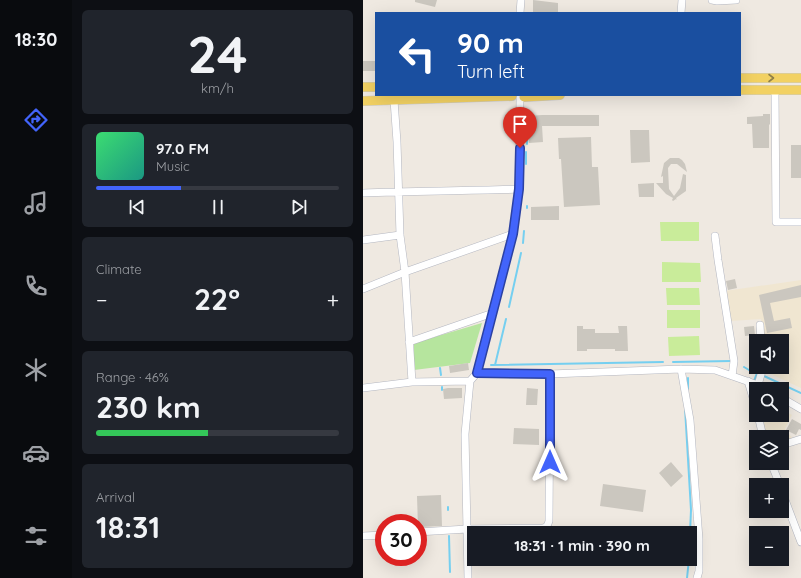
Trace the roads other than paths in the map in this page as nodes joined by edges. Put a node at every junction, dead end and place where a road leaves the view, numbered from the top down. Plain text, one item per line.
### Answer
1 (521, 0) edge
2 (683, 0) edge
3 (712, 0) edge
4 (736, 0) edge
5 (520, 12) edge
6 (681, 12) edge
7 (741, 78) edge
8 (801, 78) edge
9 (375, 87) edge
10 (363, 88) edge
11 (741, 90) edge
12 (775, 90) junction
13 (801, 90) edge
14 (519, 96) edge
15 (394, 100) junction
16 (363, 101) edge
17 (519, 189) junction
18 (398, 192) junction
19 (363, 193) edge
20 (801, 222) edge
21 (513, 234) junction
22 (400, 235) junction
23 (715, 236) dead end
24 (363, 240) edge
25 (405, 272) junction
26 (363, 289) edge
27 (493, 313) junction
28 (760, 325) dead end
29 (761, 334) edge
30 (409, 342) junction
31 (681, 369) junction
32 (477, 373) junction
33 (550, 374) junction
34 (732, 376) junction
35 (469, 381) junction
36 (412, 382) junction
37 (748, 382) joint
38 (749, 385) edge
39 (363, 388) edge
40 (789, 402) edge
41 (801, 410) edge
42 (801, 439) edge
43 (789, 443) edge
44 (789, 510) edge
45 (548, 526) edge
46 (467, 529) joint
47 (427, 531) edge
48 (375, 535) edge
49 (363, 536) edge
50 (801, 542) edge
51 (468, 566) edge
52 (468, 578) edge
53 (697, 578) edge

1 - 5 street
2 - 6 street
3 - 4 street
7 -> 8 main road
9 - 10 main road
11 - 12 main road
12 - 13 main road
12 - 20 street
14 - 15 main road
14 - 17 street
15 - 16 main road
15 - 18 street
17 - 18 street
17 - 21 street
18 - 19 street
18 - 22 street
21 - 25 street
21 - 27 street
22 - 24 street
22 - 25 street
23 - 34 street
25 - 26 street
25 - 30 street
27 - 30 street
27 - 32 street
28 - 29 street
30 - 36 street
31 - 33 street
31 - 34 street
31 - 53 street
32 - 33 street
32 - 35 street
33 - 45 street
34 - 37 street
35 - 36 street
35 - 46 street
36 - 39 street
37 - 38 street
40 - 41 street
42 - 43 street
44 - 50 street
46 - 47 street
48 - 49 street
51 - 52 street

